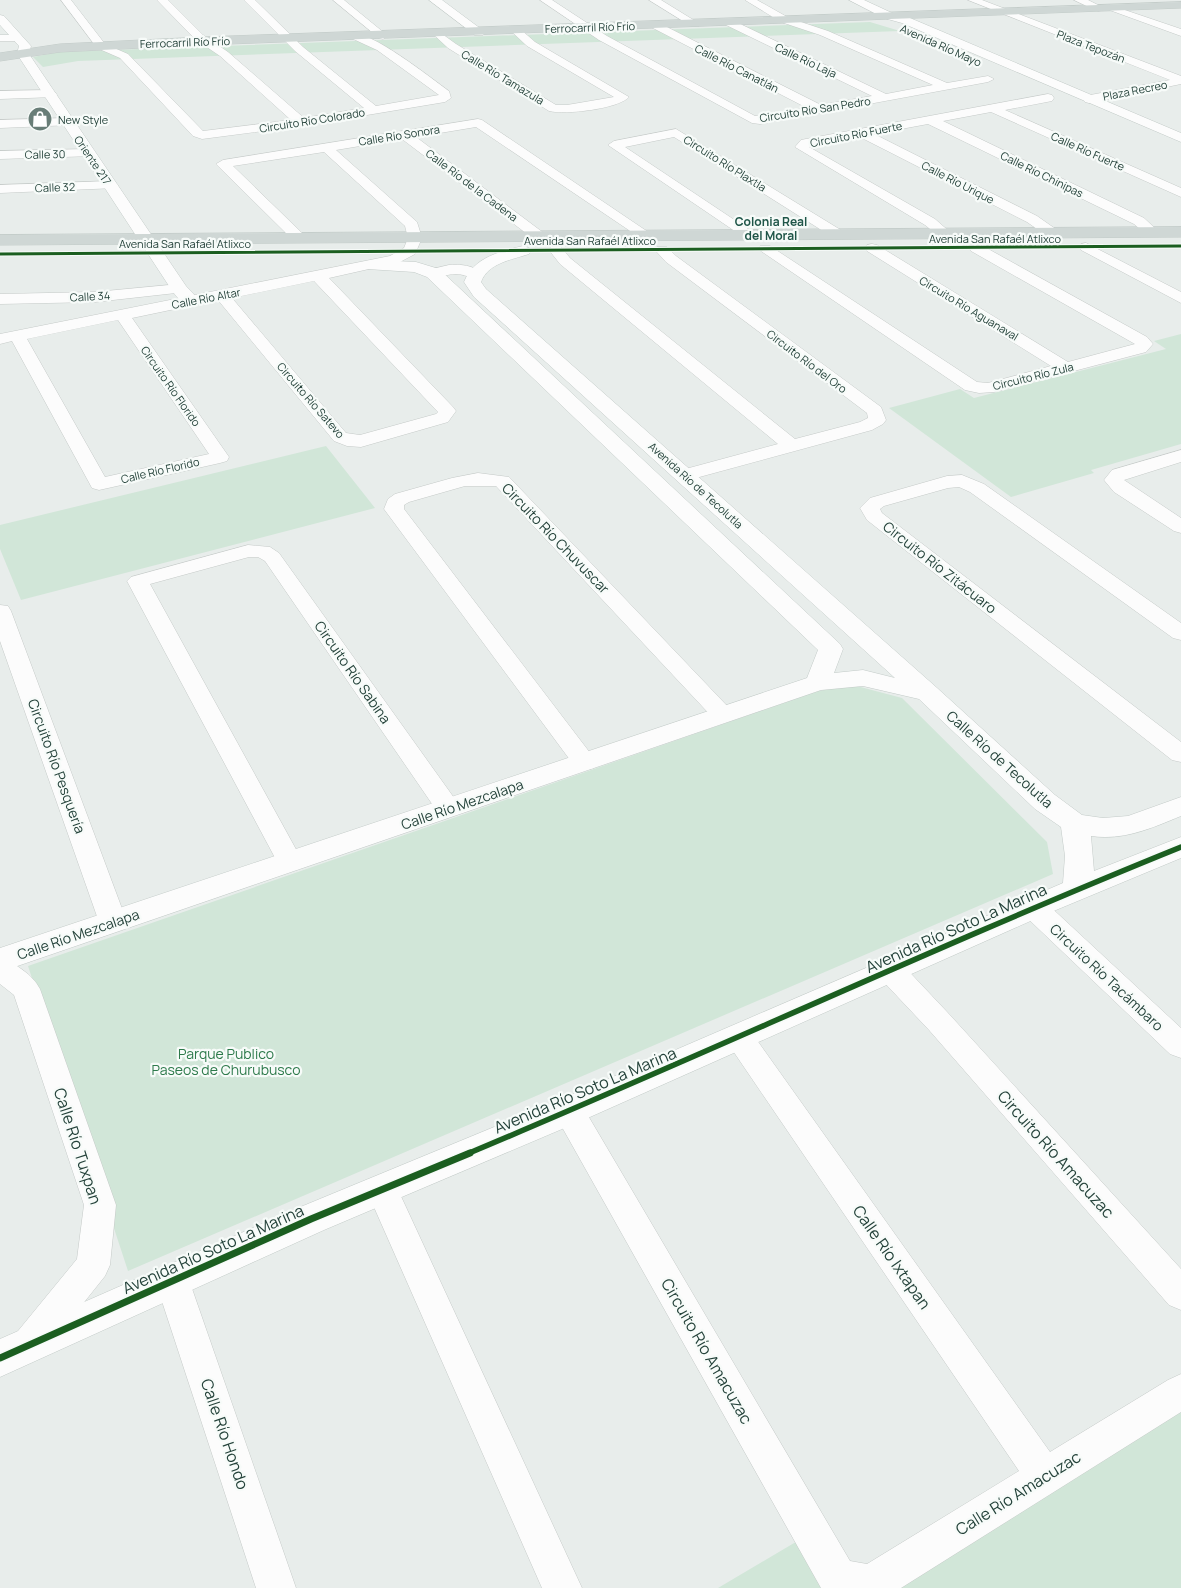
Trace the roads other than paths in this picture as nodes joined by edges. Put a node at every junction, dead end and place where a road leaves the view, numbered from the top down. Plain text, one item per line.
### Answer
1 (66, 0) edge
2 (162, 0) edge
3 (249, 0) edge
4 (338, 0) edge
5 (434, 0) edge
6 (545, 0) edge
7 (654, 0) edge
8 (750, 0) edge
9 (855, 0) edge
10 (973, 0) edge
11 (1079, 0) edge
12 (1181, 5) edge
13 (1104, 8) junction
14 (1001, 12) junction
15 (888, 16) junction
16 (0, 19) edge
17 (786, 20) junction
18 (728, 22) junction
19 (695, 24) junction
20 (655, 25) junction
21 (587, 27) junction
22 (515, 30) junction
23 (479, 32) junction
24 (1181, 33) edge
25 (438, 34) junction
26 (355, 36) junction
27 (383, 36) junction
28 (0, 38) edge
29 (289, 39) junction
30 (203, 40) junction
31 (22, 46) junction
32 (101, 46) junction
33 (0, 57) edge
34 (988, 80) dead end
35 (1181, 80) edge
36 (947, 87) junction
37 (51, 94) junction
38 (0, 95) edge
39 (885, 98) junction
40 (1048, 98) dead end
41 (1089, 99) junction
42 (994, 108) junction
43 (819, 109) junction
44 (374, 110) junction
45 (930, 120) junction
46 (68, 122) junction
47 (301, 122) junction
48 (0, 124) edge
49 (862, 133) junction
50 (404, 134) junction
51 (1181, 138) edge
52 (326, 147) junction
53 (1181, 149) edge
54 (89, 153) junction
55 (0, 155) edge
56 (111, 185) junction
57 (0, 188) edge
58 (1181, 193) edge
59 (1152, 232) junction
60 (1181, 232) edge
61 (944, 233) junction
62 (1052, 233) junction
63 (750, 235) junction
64 (839, 235) junction
65 (647, 236) junction
66 (540, 237) junction
67 (146, 238) junction
68 (299, 238) junction
69 (0, 240) edge
70 (412, 244) junction
71 (1181, 246) edge
72 (1086, 247) junction
73 (872, 248) junction
74 (976, 248) junction
75 (765, 249) junction
76 (556, 250) junction
77 (662, 250) junction
78 (523, 251) junction
79 (156, 253) junction
80 (0, 254) edge
81 (373, 265) junction
82 (433, 272) junction
83 (474, 274) junction
84 (318, 276) junction
85 (185, 295) junction
86 (222, 295) junction
87 (95, 297) junction
88 (1181, 298) edge
89 (0, 299) edge
90 (0, 312) edge
91 (122, 315) junction
92 (9, 337) edge
93 (1066, 368) junction
94 (792, 446) junction
95 (1181, 456) edge
96 (220, 457) joint
97 (685, 475) junction
98 (1181, 527) edge
99 (0, 612) edge
100 (1181, 634) edge
101 (818, 683) junction
102 (928, 693) junction
103 (723, 715) junction
104 (1181, 754) edge
105 (585, 762) junction
106 (1181, 806) edge
107 (448, 808) junction
108 (1074, 823) junction
109 (1180, 849) edge
110 (290, 862) junction
111 (1077, 889) junction
112 (1033, 907) junction
113 (113, 922) junction
114 (0, 960) edge
115 (0, 969) edge
116 (890, 970) junction
117 (739, 1037) junction
118 (1181, 1046) edge
119 (569, 1111) junction
120 (382, 1189) junction
121 (172, 1280) junction
122 (1181, 1294) edge
123 (14, 1353) edge
124 (1181, 1392) edge
125 (1046, 1477) junction
126 (852, 1582) joint
127 (276, 1588) edge
128 (562, 1588) edge

1 - 32 street
2 - 30 street
3 - 29 street
4 - 27 street
5 - 23 street
6 - 21 street, Circuito Río San Pedro
7 - 19 street
8 - 17 street
9 - 15 street
10 - 14 street, Plaza Tepozán
11 - 13 street
12 - 13 main road, Ferrocarril Río Frío
13 - 14 main road, Ferrocarril Río Frío
13 - 24 street
14 - 15 main road, Ferrocarril Río Frío
14 - 35 street, Plaza Tepozán
15 - 17 main road, Ferrocarril Río Frío
15 - 41 street, Avenida Río Mayo
15 - 53 street, Avenida Río Mayo
16 - 31 street, Oriente 217
17 - 18 main road, Ferrocarril Río Frío
17 - 36 street
18 - 19 main road, Ferrocarril Río Frío
18 - 39 street, Calle Río Laja
19 - 20 main road, Ferrocarril Río Frío
20 - 21 main road, Ferrocarril Río Frío
20 - 43 street, Calle Río Canatlán
21 - 22 main road, Ferrocarril Río Frío
21 - 43 street, Circuito Río San Pedro
22 - 23 main road, Ferrocarril Río Frío
22 - 25 street, Calle Río Tamazula
23 - 25 main road, Ferrocarril Río Frío
25 - 27 main road, Ferrocarril Río Frío
26 - 27 main road, Ferrocarril Río Frío
26 - 29 main road, Ferrocarril Río Frío
26 - 44 street, Circuito Río Colorado
28 - 31 street
29 - 30 main road, Ferrocarril Río Frío
29 - 44 street
30 - 32 main road, Ferrocarril Río Frío
30 - 47 street
31 - 32 main road, Ferrocarril Río Frío
31 - 33 main road, Ferrocarril Río Frío
31 - 37 street, Oriente 217
32 - 47 street, Circuito Río Colorado
34 - 36 street, Circuito Río San Pedro
35 - 41 street, Plaza Recreo
36 - 39 street, Circuito Río San Pedro
37 - 38 street
37 - 46 street, Oriente 217
39 - 43 street, Circuito Río San Pedro
40 - 42 street, Circuito Río Fuerte
41 - 51 street, Avenida Río Mayo
42 - 45 street, Circuito Río Fuerte
42 - 58 street, Calle Río Fuerte
44 - 47 street, Circuito Río Colorado
45 - 49 street, Circuito Río Fuerte
45 - 59 street, Calle Río Chinipas
46 - 48 street
46 - 54 street, Oriente 217
49 - 61 street, Circuito Río Fuerte
49 - 62 street, Calle Río Urique
50 - 52 street, Calle Río Sonora
50 - 65 street, Calle Río Sonora
50 - 66 street, Calle Río de la Cadena
52 - 68 street, Calle Río Sonora
52 - 70 street
54 - 55 street, Calle 30
54 - 56 street, Oriente 217
56 - 57 street, Calle 32
56 - 67 street, Oriente 217
59 - 60 main road, Avenida San Rafaél Atlixco
59 - 62 main road, Avenida San Rafaél Atlixco
61 - 62 main road, Avenida San Rafaél Atlixco
61 - 64 main road, Avenida San Rafaél Atlixco
63 - 64 main road, Avenida San Rafaél Atlixco
63 - 64 street, Circuito Río Plaxtla
63 - 65 main road, Avenida San Rafaél Atlixco
65 - 66 main road, Avenida San Rafaél Atlixco
66 - 70 main road, Avenida San Rafaél Atlixco
67 - 68 main road, Avenida San Rafaél Atlixco
67 - 69 main road, Avenida San Rafaél Atlixco
67 - 79 street, Oriente 217
68 - 70 main road, Avenida San Rafaél Atlixco
70 - 78 main road, Avenida San Rafaél Atlixco
70 - 79 main road, Avenida San Rafaél Atlixco
70 - 81 street, Calle Río Altar
71 - 72 main road, Avenida San Rafaél Atlixco
72 - 74 main road, Avenida San Rafaél Atlixco
72 - 88 street
73 - 74 main road, Avenida San Rafaél Atlixco
73 - 75 main road, Avenida San Rafaél Atlixco
73 - 93 street, Circuito Río Aguanaval
74 - 93 street, Circuito Río Zula
75 - 77 main road, Avenida San Rafaél Atlixco
75 - 93 street, Circuito Río Zula
76 - 77 main road, Avenida San Rafaél Atlixco
76 - 78 main road, Avenida San Rafaél Atlixco
76 - 94 street
77 - 94 street, Circuito Río del Oro
78 - 83 street
79 - 80 main road, Avenida San Rafaél Atlixco
79 - 85 street, Oriente 217
81 - 82 street
81 - 84 street, Calle Río Altar
82 - 83 street
82 - 101 street, Avenida Río de Tecolutla
83 - 97 street, Avenida Río de Tecolutla
84 - 86 street, Calle Río Altar
84 - 86 street, Circuito Río Satevo
85 - 86 street, Calle Río Altar
85 - 87 street, Calle 34
85 - 91 street, Calle Río Altar
87 - 89 street, Calle 34
87 - 90 street
91 - 92 street, Calle Río Altar
91 - 96 street, Circuito Río Florido
92 - 96 street, Calle Río Florido
94 - 97 street, Circuito Río del Oro
95 - 98 street
97 - 102 street, Avenida Río de Tecolutla
99 - 113 street, Circuito Río Pesquería
100 - 104 street, Circuito Río Zitácuaro
101 - 102 street, Calle Río Mezcalapa
101 - 103 street, Calle Río Mezcalapa
102 - 108 street, Calle Río de Tecolutla
103 - 105 street, Calle Río Mezcalapa
103 - 105 street, Circuito Río Chuvuscar
105 - 107 street, Calle Río Mezcalapa
106 - 108 street
107 - 110 street, Calle Río Mezcalapa
107 - 110 street, Circuito Río Sabina
108 - 111 street
109 - 111 street, Avenida Río Soto La Marina
110 - 113 street, Calle Río Mezcalapa
111 - 112 street, Avenida Río Soto La Marina
112 - 116 street, Avenida Río Soto La Marina
112 - 118 street, Circuito Río Tacámbaro
113 - 114 street, Calle Río Mezcalapa
115 - 123 street, Calle Río Tuxpan
116 - 117 street, Avenida Río Soto La Marina
116 - 122 street, Circuito Río Amacuzac
117 - 119 street, Avenida Río Soto La Marina
117 - 125 street, Calle Río Ixtapan
119 - 120 street, Avenida Río Soto La Marina
119 - 126 street, Circuito Río Amacuzac
120 - 121 street, Avenida Río Soto La Marina
120 - 128 street
121 - 123 street, Avenida Río Soto La Marina
121 - 127 street, Calle Río Hondo
124 - 125 street, Calle Río Amacuzac
125 - 126 street, Calle Río Amacuzac

